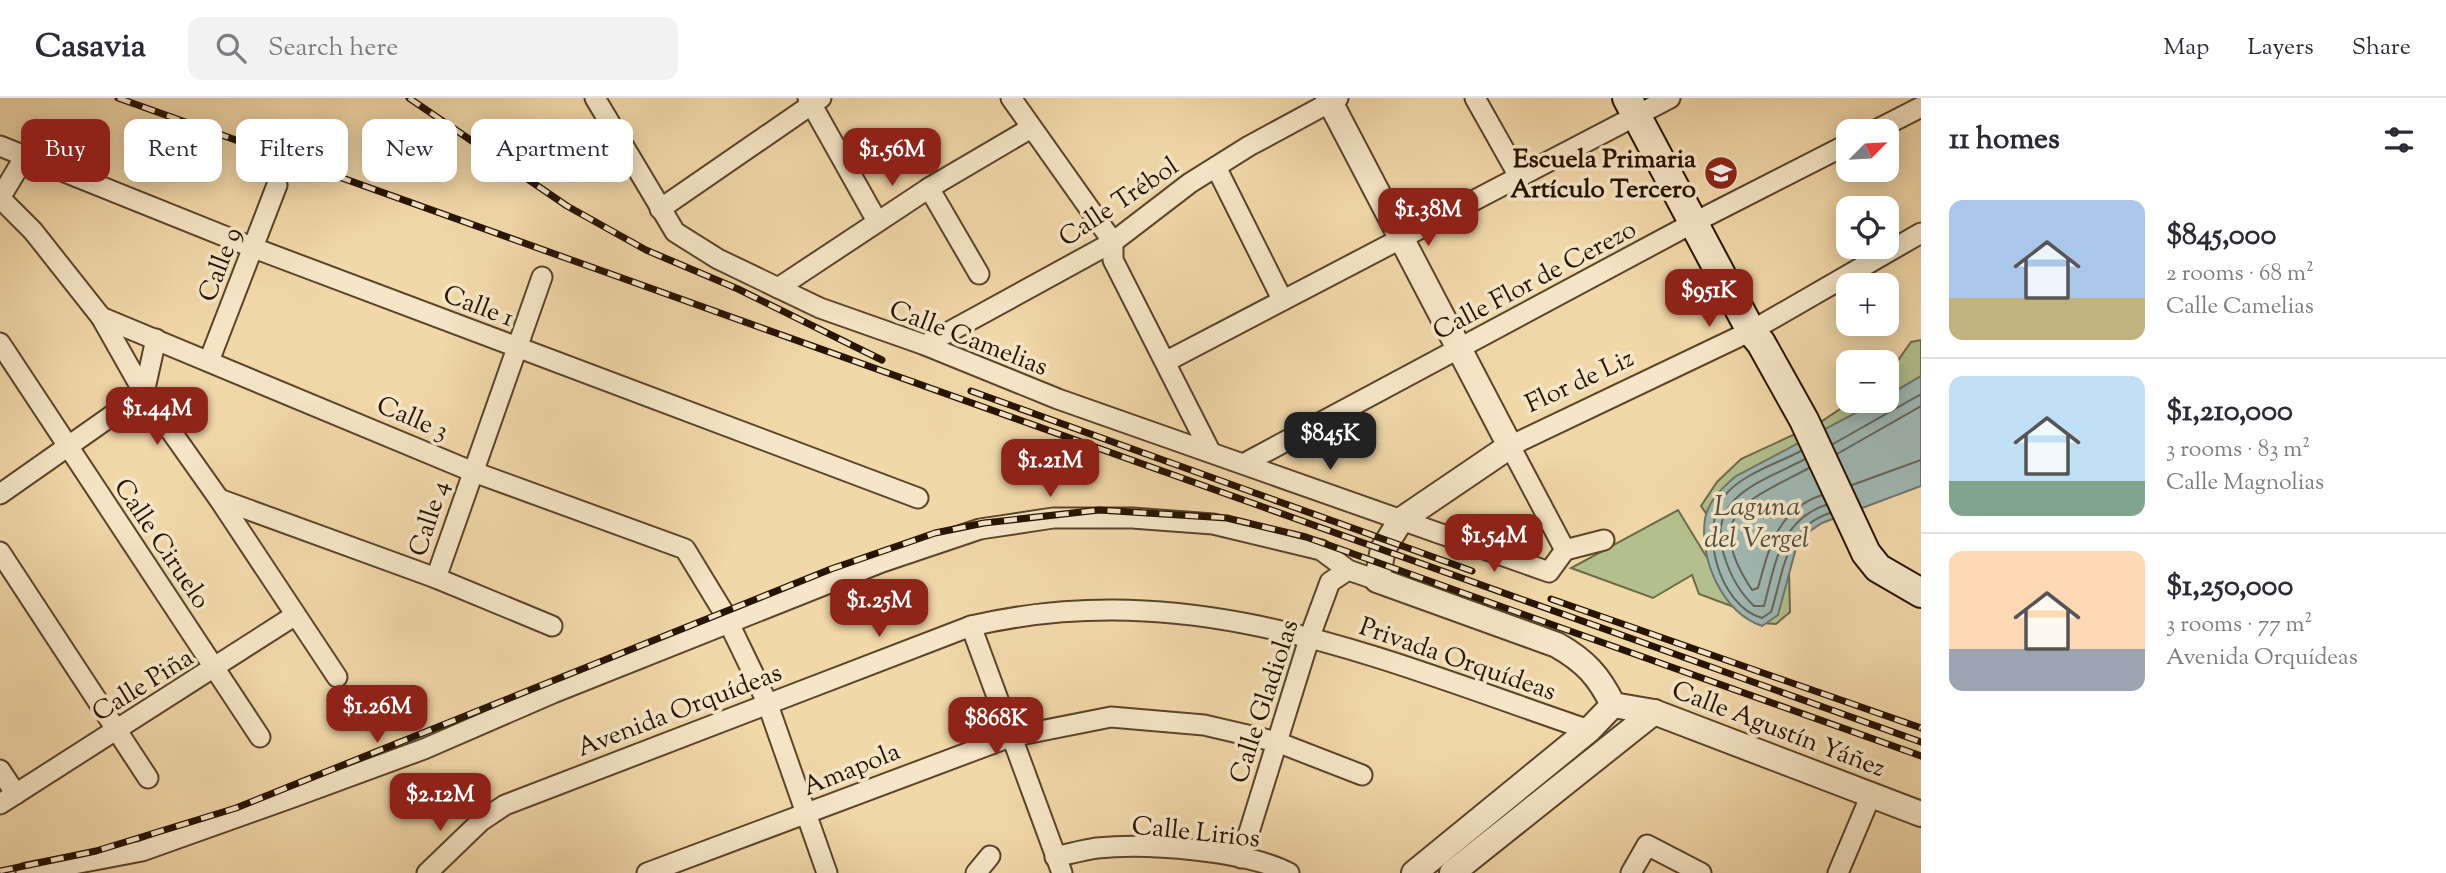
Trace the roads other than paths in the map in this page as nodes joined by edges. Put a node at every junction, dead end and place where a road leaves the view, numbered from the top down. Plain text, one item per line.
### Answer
1 (596, 98) edge
2 (1011, 98) edge
3 (1475, 98) edge
4 (1670, 98) edge
5 (814, 100) edge
6 (1333, 100) edge
7 (1632, 107) edge
8 (1921, 107) edge
9 (1898, 119) edge
10 (1031, 128) junction
11 (0, 146) edge
12 (1836, 150) edge
13 (21, 156) edge
14 (21, 163) edge
15 (1216, 167) junction
16 (1520, 178) junction
17 (85, 182) edge
18 (278, 185) dead end
19 (929, 188) junction
20 (0, 198) edge
21 (660, 209) junction
22 (877, 221) junction
23 (1693, 223) junction
24 (1921, 233) edge
25 (1403, 238) junction
26 (1113, 242) junction
27 (254, 248) junction
28 (979, 274) dead end
29 (542, 277) dead end
30 (778, 288) junction
31 (1282, 299) junction
32 (101, 317) junction
33 (1751, 331) junction
34 (156, 339) junction
35 (0, 343) edge
36 (925, 345) junction
37 (518, 348) junction
38 (1460, 349) junction
39 (209, 361) junction
40 (1167, 361) junction
41 (144, 393) junction
42 (1510, 446) junction
43 (67, 448) junction
44 (1210, 451) junction
45 (1245, 463) junction
46 (471, 471) junction
47 (0, 494) edge
48 (918, 498) dead end
49 (219, 499) junction
50 (1401, 520) junction
51 (1604, 540) dead end
52 (1565, 550) junction
53 (0, 552) edge
54 (1348, 569) junction
55 (436, 578) junction
56 (1377, 580) junction
57 (1921, 593) edge
58 (294, 616) junction
59 (729, 623) junction
60 (552, 626) dead end
61 (971, 626) junction
62 (1310, 636) junction
63 (216, 669) junction
64 (337, 677) dead end
65 (767, 702) junction
66 (1613, 705) junction
67 (1654, 712) junction
68 (1589, 730) junction
69 (117, 732) junction
70 (261, 737) dead end
71 (1010, 737) junction
72 (1277, 742) junction
73 (0, 770) edge
74 (1362, 775) dead end
75 (148, 778) dead end
76 (1871, 795) junction
77 (8, 799) edge
78 (807, 814) junction
79 (1921, 814) edge
80 (990, 856) dead end
81 (1241, 858) junction
82 (1058, 865) edge
83 (1459, 865) edge
84 (26, 873) edge
85 (427, 873) edge
86 (647, 873) edge
87 (827, 873) edge
88 (976, 873) edge
89 (1289, 873) edge
90 (1414, 873) edge
91 (1631, 873) edge
92 (1701, 873) edge
93 (1838, 873) edge

1 - 21 street, Calle Camelias
2 - 10 street
3 - 16 street
4 - 7 street
5 - 21 street
5 - 22 street
6 - 15 street, Calle Trébol
6 - 25 street
7 - 16 street
7 - 23 main road
8 - 9 street
10 - 19 street
10 - 26 street
11 - 13 street
12 - 23 street, Calle Flor de Cerezo
14 - 20 street
15 - 26 street, Calle Trébol
15 - 31 street
16 - 25 street
17 - 27 street, Calle 1
18 - 27 street, Calle 9
19 - 22 street
19 - 28 street
20 - 32 street
21 - 30 street, Calle Camelias
22 - 30 street
23 - 33 main road
23 - 38 street, Calle Flor de Cerezo
24 - 33 street, Flor de Liz
25 - 31 street
25 - 38 street
26 - 36 street, Calle Trébol
26 - 40 street
27 - 37 street, Calle 1
27 - 39 street, Calle 9
29 - 37 street, Calle 4
30 - 36 street, Calle Camelias
31 - 40 street
32 - 34 street, Calle 3
32 - 41 street
33 - 42 street, Flor de Liz
33 - 57 main road
34 - 39 street, Calle 3
34 - 41 street
35 - 43 street, Calle Ciruelo
36 - 44 street, Calle Camelias
37 - 46 street, Calle 4
37 - 48 street, Calle 1
38 - 42 street
38 - 45 street, Calle Flor de Cerezo
39 - 46 street, Calle 3
40 - 44 street
41 - 43 street
41 - 49 street
42 - 50 street, Flor de Liz
42 - 52 street
43 - 47 street
43 - 63 street, Calle Ciruelo
44 - 45 street, Calle Camelias
45 - 50 street, Calle Camelias
46 - 55 street, Calle 4
46 - 59 street, Calle 3
49 - 55 street
49 - 58 street
50 - 52 street, Calle Camelias
50 - 56 street, Flor de Liz
51 - 52 street
53 - 69 street
54 - 56 street
54 - 59 street
54 - 62 street, Calle Gladiolas
55 - 60 street
56 - 66 street
58 - 63 street, Calle Piña
58 - 64 street
59 - 65 street, Calle 3
59 - 84 street
61 - 62 street, Avenida Orquídeas
61 - 65 street, Avenida Orquídeas
61 - 71 street
62 - 68 street, Privada Orquídeas
62 - 72 street, Calle Gladiolas
63 - 69 street, Calle Piña
63 - 70 street, Calle Ciruelo
65 - 78 street, Calle 3
65 - 85 street, Avenida Orquídeas
66 - 67 street, Calle Agustín Yáñez
66 - 68 street
67 - 76 street, Calle Agustín Yáñez
67 - 83 street
68 - 83 street
69 - 75 street
69 - 77 street, Calle Piña
71 - 72 street, Amapola
71 - 78 street, Amapola
71 - 82 street
72 - 74 street, Amapola
72 - 81 street, Calle Gladiolas
73 - 77 street
76 - 79 street, Calle Agustín Yáñez
76 - 93 street
78 - 86 street, Amapola
78 - 87 street, Calle 3
80 - 88 street
81 - 82 street, Calle Lirios
81 - 89 street, Calle Lirios
83 - 90 street
91 - 92 street

